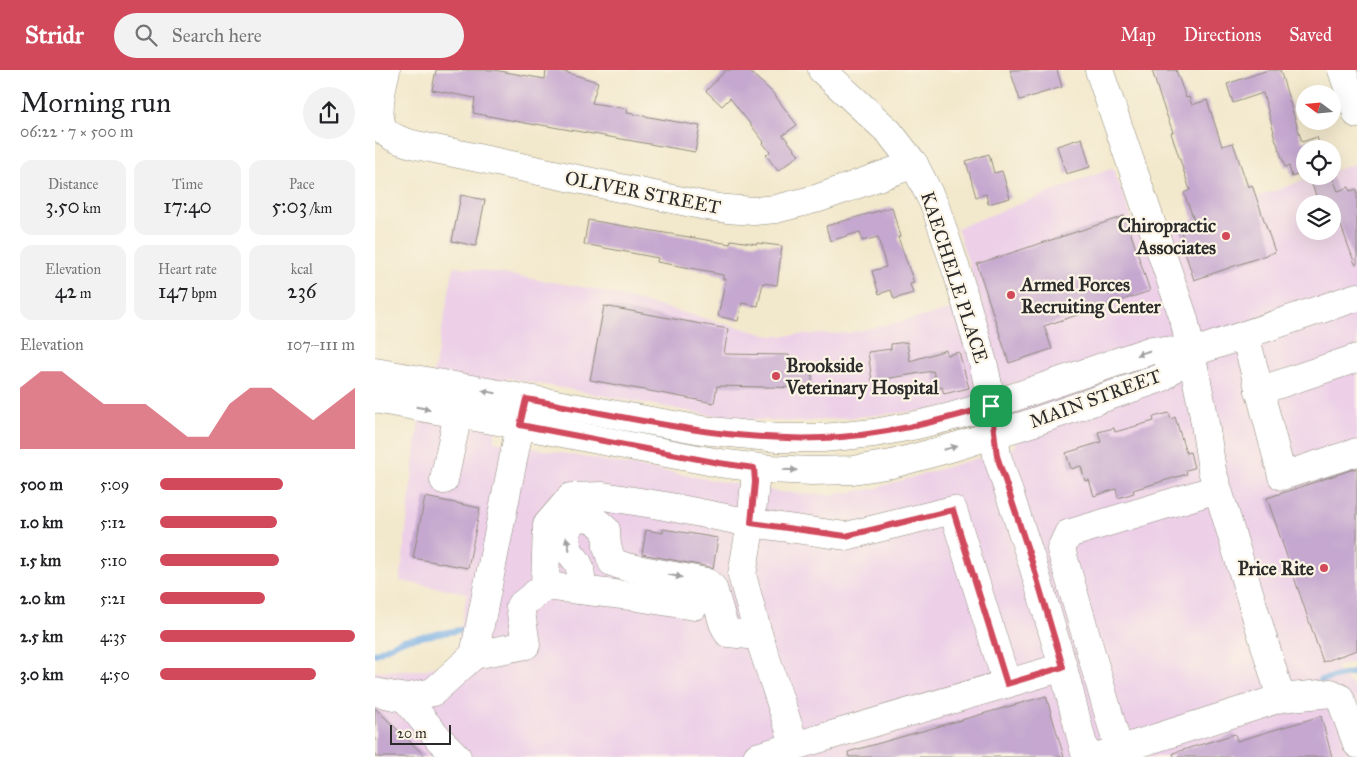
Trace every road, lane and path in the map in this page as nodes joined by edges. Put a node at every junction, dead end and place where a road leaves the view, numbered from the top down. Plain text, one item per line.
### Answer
1 (386, 70) edge
2 (822, 70) edge
3 (1099, 70) edge
4 (1342, 70) edge
5 (1357, 114) edge
6 (914, 164) junction
7 (1357, 297) edge
8 (1245, 335) junction
9 (1191, 353) junction
10 (1357, 358) edge
11 (375, 372) edge
12 (1259, 390) junction
13 (375, 399) edge
14 (526, 399) junction
15 (991, 406) junction
16 (458, 414) junction
17 (520, 425) junction
18 (994, 434) junction
19 (752, 436) junction
20 (1357, 452) edge
21 (754, 468) junction
22 (444, 480) dead end
23 (1217, 489) junction
24 (751, 523) junction
25 (545, 586) junction
26 (580, 590) junction
27 (694, 606) dead end
28 (758, 634) junction
29 (474, 656) junction
30 (1063, 667) junction
31 (1007, 684) junction
32 (375, 692) edge
33 (405, 698) junction
34 (1281, 698) junction
35 (1357, 744) edge
36 (795, 746) junction
37 (1108, 753) edge
38 (457, 757) edge
39 (757, 757) edge
40 (1086, 757) edge

1 - 6 main road, OLIVER STREET
2 - 6 main road, KAECHELE PLACE
3 - 9 main road
4 - 5 main road
6 - 15 main road, KAECHELE PLACE
7 - 8 main road, MAIN STREET
8 - 9 main road, MAIN STREET
8 - 12 main road
9 -> 15 main road, MAIN STREET
9 - 18 main road, MAIN STREET
9 - 23 main road
10 - 12 main road
14 -> 11 main road, MAIN STREET
12 - 20 main road
13 -> 16 main road, MAIN STREET
14 - 17 main road
14 - 19 main road, MAIN STREET
15 - 18 main road, KAECHELE PLACE
15 - 19 main road, MAIN STREET
16 - 17 main road, MAIN STREET
16 - 22 main road
17 - 21 main road, MAIN STREET
17 - 29 main road
21 -> 18 main road, MAIN STREET
18 - 30 main road, KAECHELE PLACE
19 - 21 main road
21 - 24 main road
23 - 34 main road
23 - 37 main road
24 - 25 main road
24 - 28 main road
24 - 31 main road
25 - 26 main road
25 - 29 main road
26 - 27 main road
26 -> 28 main road
28 - 36 main road
29 - 33 main road
30 - 31 main road
30 - 40 main road, KAECHELE PLACE
31 - 36 main road
32 - 33 main road
33 - 38 main road
34 - 35 main road
34 - 37 main road
36 - 39 main road

